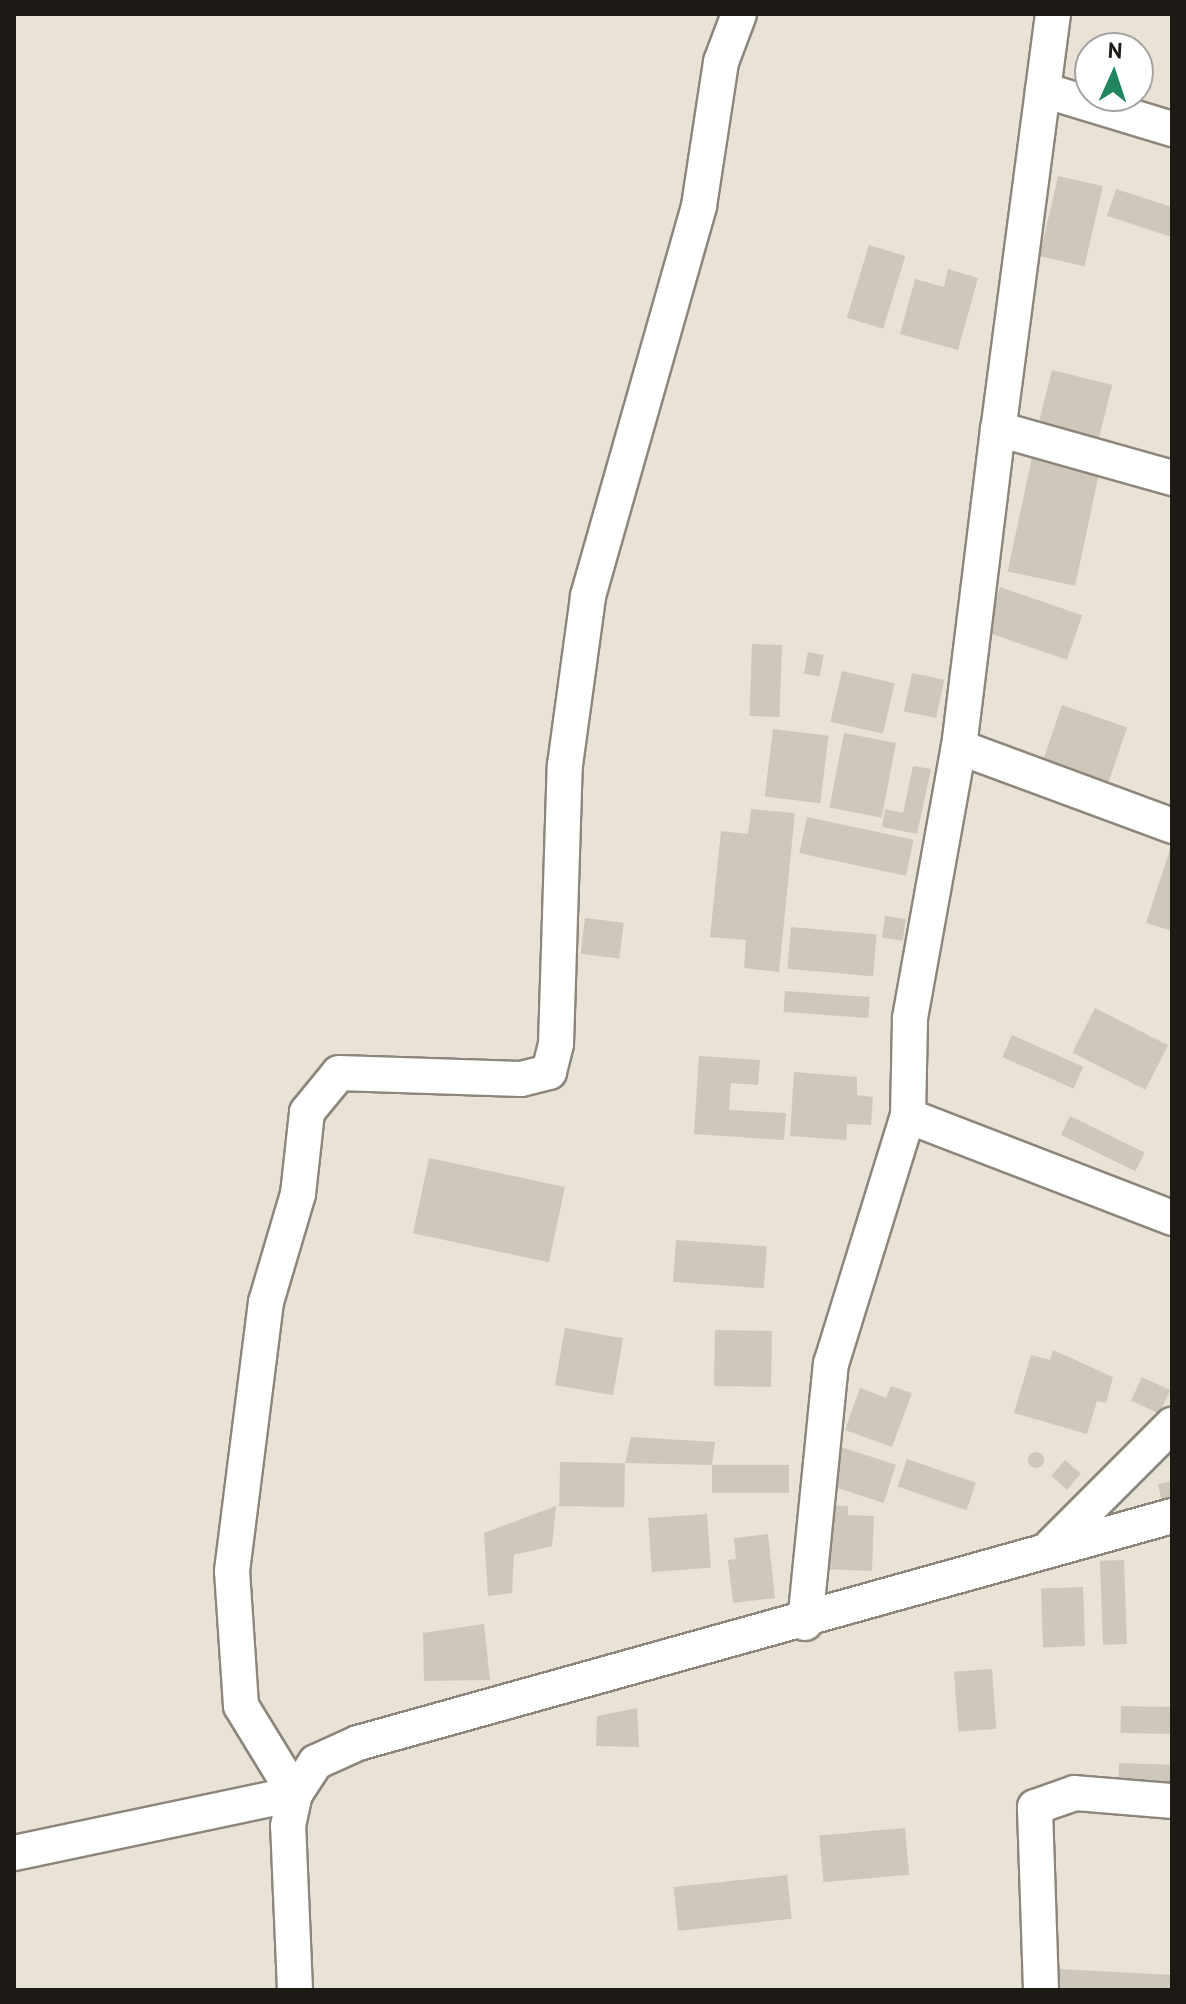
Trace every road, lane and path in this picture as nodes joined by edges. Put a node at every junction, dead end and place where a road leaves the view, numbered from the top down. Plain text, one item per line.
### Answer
1 (739, 14) edge
2 (1053, 14) edge
3 (1043, 90) junction
4 (1172, 129) edge
5 (998, 429) junction
6 (1172, 478) edge
7 (959, 747) junction
8 (1172, 826) edge
9 (908, 1116) junction
10 (1172, 1218) edge
11 (1172, 1425) edge
12 (1172, 1516) edge
13 (1052, 1545) junction
14 (805, 1623) junction
15 (295, 1794) junction
16 (1172, 1801) edge
17 (14, 1853) edge
18 (295, 1990) edge
19 (1041, 1990) edge

1 - 15 street
2 - 3 street
3 - 4 street
3 - 5 street
5 - 6 street
5 - 7 street
7 - 8 street
7 - 9 street
9 - 10 street
9 - 14 street
11 - 13 street
12 - 13 street
13 - 14 street
14 - 15 street
15 - 17 street
15 - 18 street
16 - 19 street

